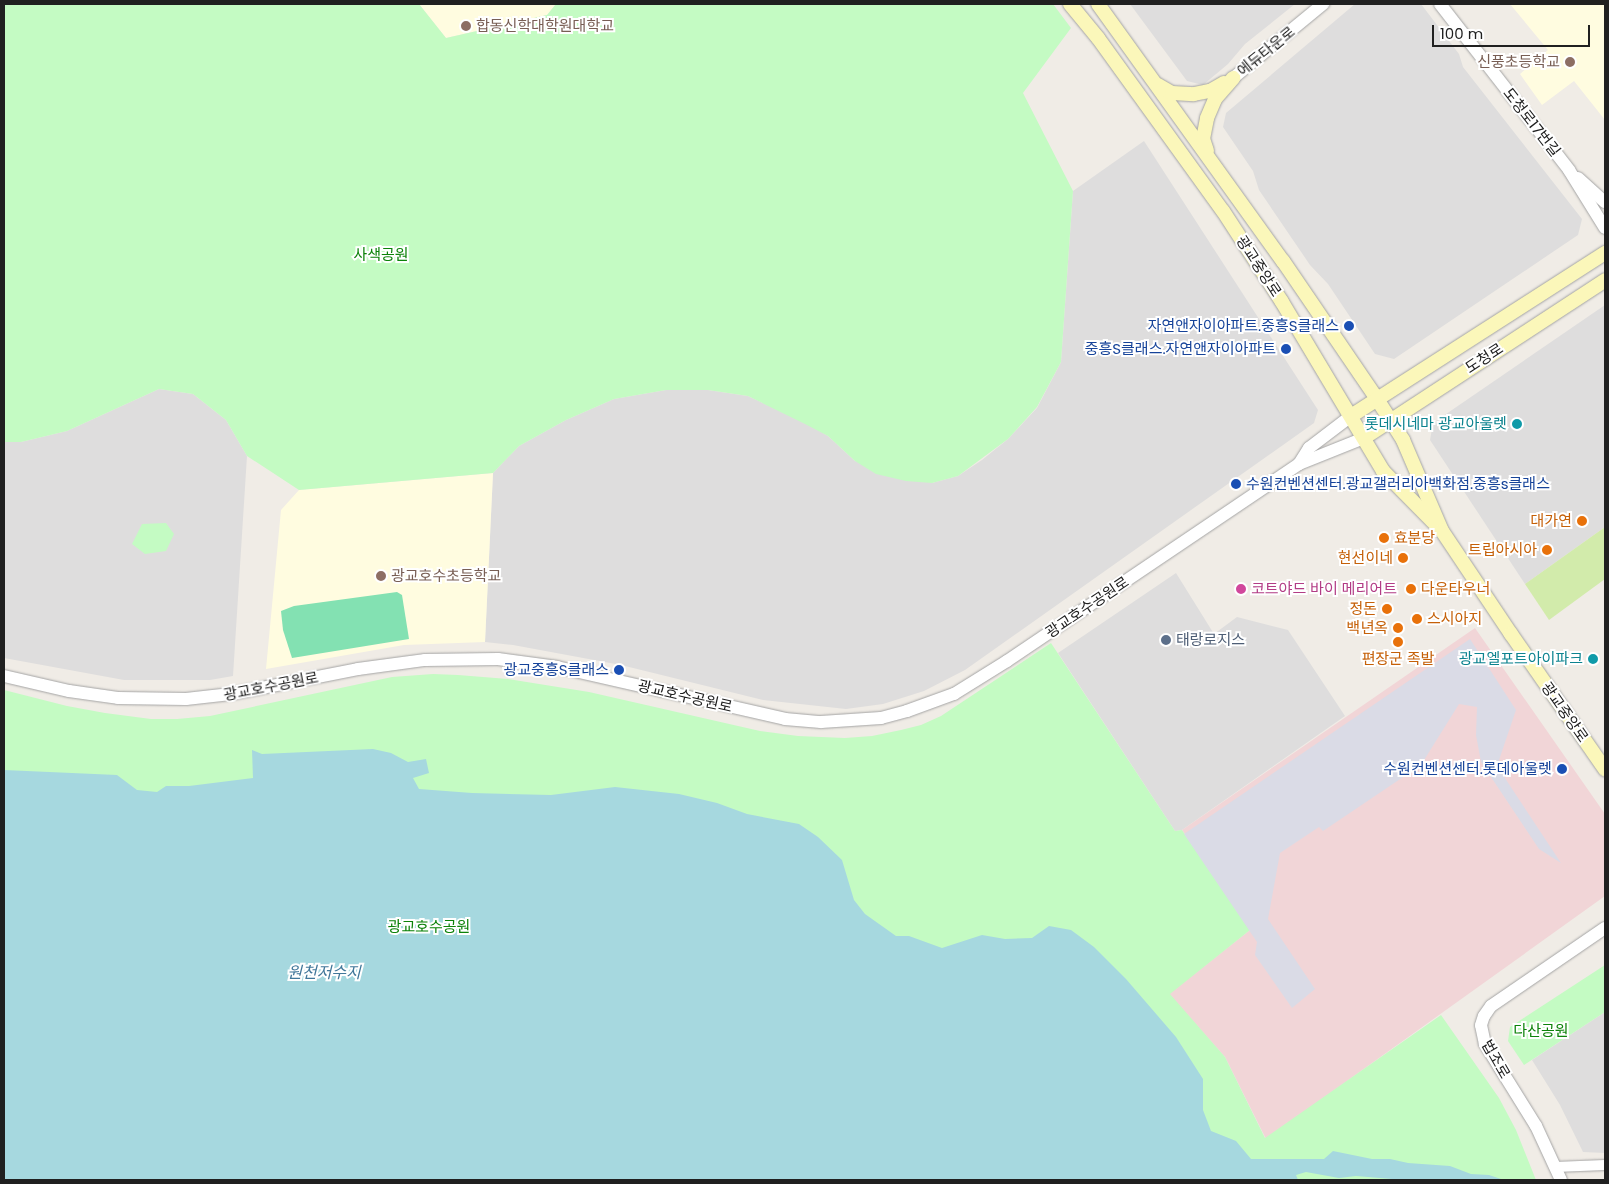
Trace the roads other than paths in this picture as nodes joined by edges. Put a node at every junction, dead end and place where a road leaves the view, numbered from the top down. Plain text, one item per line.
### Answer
1 (1070, 4) edge
2 (1098, 4) edge
3 (1323, 4) edge
4 (1440, 4) edge
5 (1233, 78) junction
6 (1155, 84) junction
7 (1209, 158) junction
8 (1569, 170) junction
9 (1605, 202) edge
10 (1605, 228) edge
11 (1605, 253) edge
12 (1605, 280) edge
13 (1377, 399) junction
14 (1351, 416) junction
15 (1390, 419) junction
16 (1364, 438) junction
17 (1299, 464) junction
18 (1442, 530) junction
19 (4, 676) edge
20 (1605, 769) edge
21 (1605, 928) edge
22 (1605, 1165) edge
23 (1558, 1174) edge

1 - 14 main road, 광교중앙로
2 - 6 main road, 광교중앙로
3 - 5 street, 에듀타운로
4 - 8 street, 도청로17번길
5 - 6 main road
5 - 7 main road
6 - 7 main road, 광교중앙로
7 - 13 main road, 광교중앙로
8 - 9 street, 도청로17번길
8 - 10 street, 도청로17번길
11 - 13 main road
12 - 15 main road, 도청로
13 - 14 main road
13 - 15 main road, 광교중앙로
14 - 16 main road, 광교중앙로
14 - 17 street, 광교호수공원로
15 - 16 main road, 도청로
15 - 18 main road, 광교중앙로
16 - 17 street, 광교호수공원로
16 - 18 main road, 광교중앙로
17 - 19 street, 광교호수공원로
18 - 20 main road, 광교중앙로
21 - 23 street, 법조로
22 - 23 street

